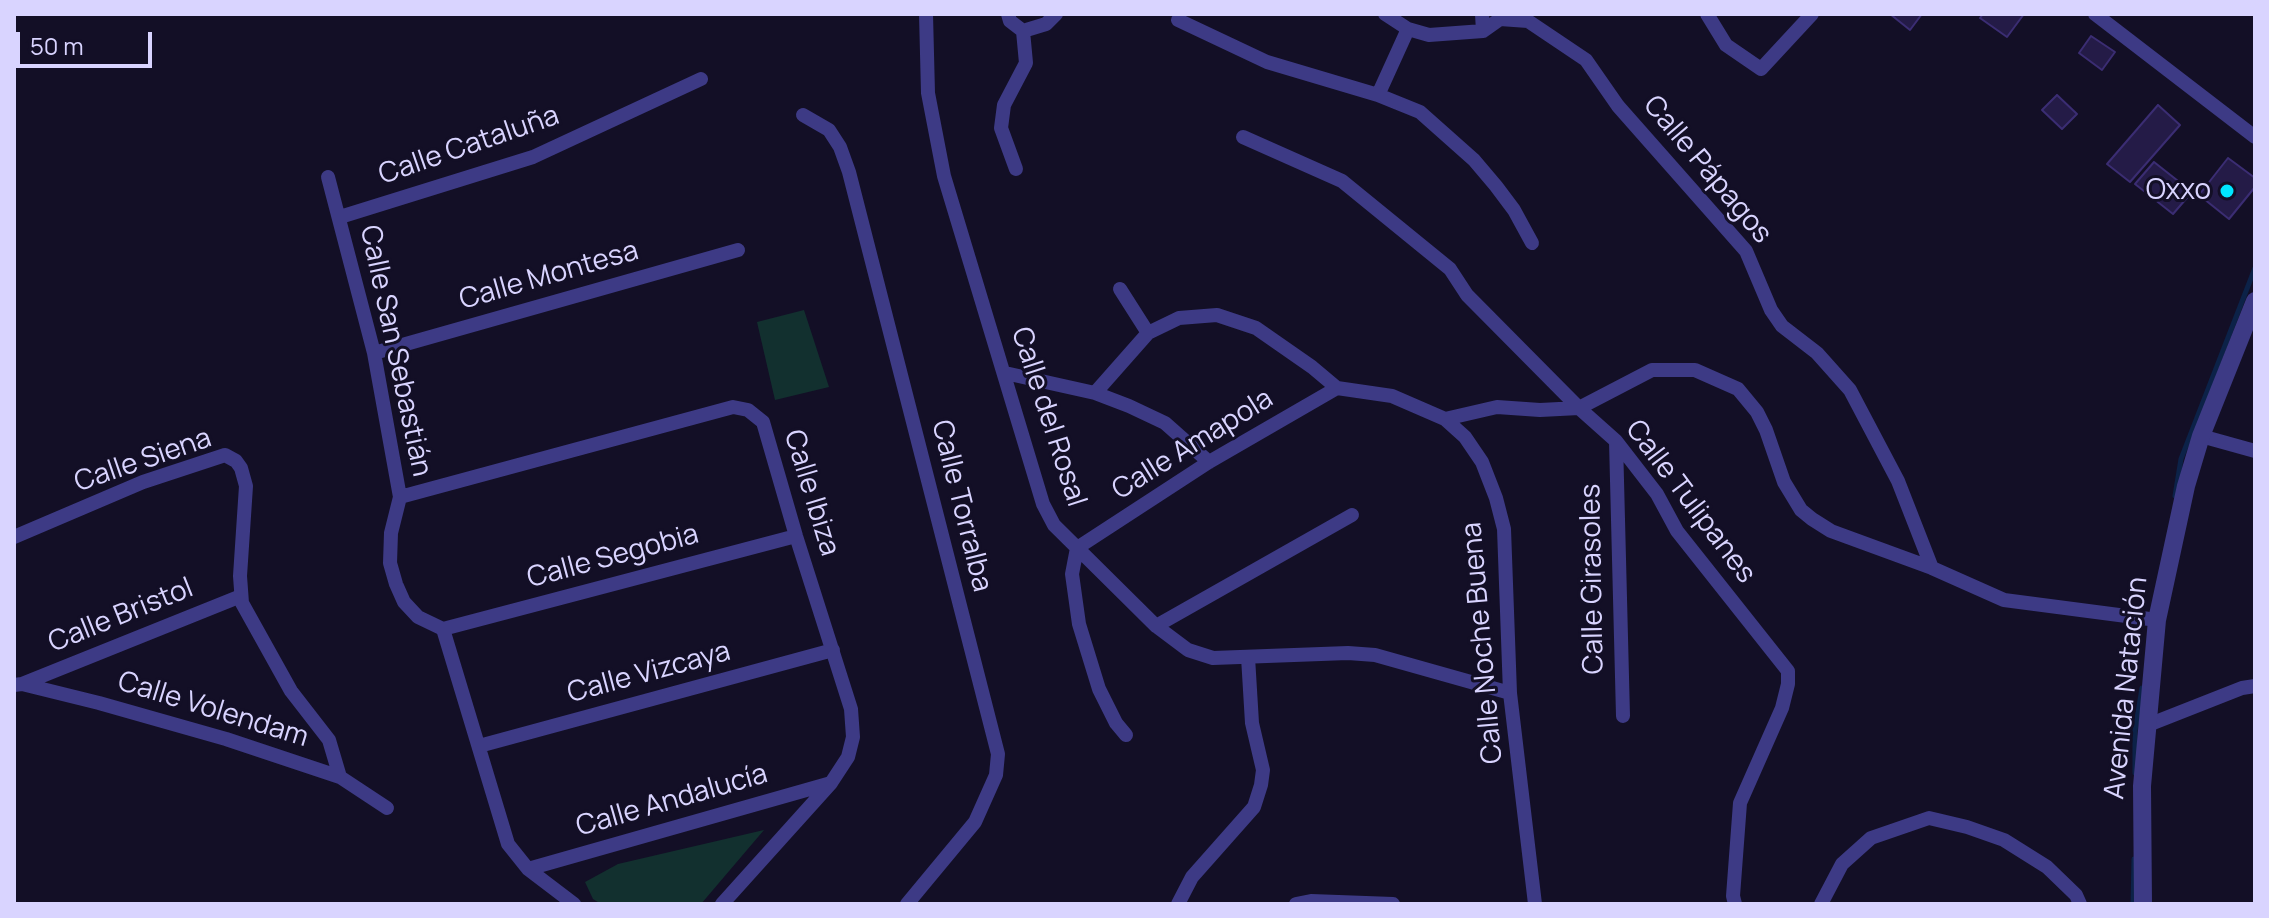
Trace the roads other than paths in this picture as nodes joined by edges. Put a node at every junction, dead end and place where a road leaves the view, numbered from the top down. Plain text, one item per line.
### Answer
1 (926, 14) edge
2 (1008, 14) edge
3 (1056, 14) edge
4 (1385, 14) edge
5 (1482, 14) edge
6 (1707, 14) edge
7 (1812, 14) edge
8 (2095, 14) edge
9 (2111, 19) edge
10 (1178, 20) dead end
11 (1408, 29) junction
12 (1023, 31) junction
13 (1483, 31) junction
14 (701, 79) dead end
15 (1378, 95) junction
16 (803, 115) dead end
17 (1243, 137) dead end
18 (2255, 137) edge
19 (1016, 169) dead end
20 (328, 177) dead end
21 (340, 217) junction
22 (1532, 243) dead end
23 (738, 250) dead end
24 (1120, 289) dead end
25 (2255, 301) edge
26 (1148, 333) junction
27 (374, 353) junction
28 (1005, 373) junction
29 (1337, 388) junction
30 (1095, 393) junction
31 (1579, 408) junction
32 (1445, 419) junction
33 (2201, 436) junction
34 (1616, 441) junction
35 (2255, 451) edge
36 (1209, 462) junction
37 (400, 497) junction
38 (1352, 515) dead end
39 (796, 536) junction
40 (14, 537) edge
41 (1077, 548) junction
42 (1932, 568) junction
43 (241, 596) junction
44 (2157, 620) junction
45 (1156, 626) junction
46 (443, 629) junction
47 (833, 650) junction
48 (1248, 657) junction
49 (18, 684) edge
50 (2255, 686) edge
51 (1510, 693) junction
52 (1623, 716) dead end
53 (2148, 725) junction
54 (1126, 735) dead end
55 (479, 746) junction
56 (340, 777) junction
57 (831, 783) junction
58 (387, 808) dead end
59 (528, 869) junction
60 (574, 904) edge
61 (722, 904) edge
62 (907, 904) edge
63 (1178, 904) edge
64 (1296, 904) edge
65 (1393, 904) edge
66 (1535, 904) edge
67 (1735, 904) edge
68 (1821, 904) edge
69 (2080, 904) edge
70 (2143, 904) edge

1 - 28 street, Calle del Rosal
2 - 12 street
3 - 12 street
4 - 11 street, Calle Pápagos
5 - 13 street
6 - 7 street
8 - 9 street
9 - 18 street
10 - 15 street
11 - 13 street, Calle Pápagos
11 - 15 street
12 - 19 street
13 - 42 street, Calle Pápagos
14 - 21 street, Calle Cataluña
15 - 22 street
16 - 62 street, Calle Torralba
17 - 31 street, Calle Tulipanes
20 - 21 street, Calle San Sebastián
21 - 27 street, Calle San Sebastián
23 - 27 street, Calle Montesa
24 - 26 street
25 - 33 street, Avenida Natación
26 - 29 street
26 - 30 street
27 - 37 street, Calle San Sebastián
28 - 30 street
28 - 41 street, Calle del Rosal
29 - 32 street, Calle Noche Buena
29 - 36 street, Calle Amapola
30 - 36 street
31 - 32 street
31 - 34 street, Calle Tulipanes
31 - 42 street
32 - 51 street, Calle Noche Buena
33 - 35 street
33 - 44 street, Avenida Natación
34 - 52 street, Calle Girasoles
34 - 67 street, Calle Tulipanes
36 - 41 street, Calle Amapola
37 - 39 street, Calle Ibiza
37 - 46 street, Calle San Sebastián
38 - 45 street
39 - 46 street, Calle Segobia
39 - 47 street, Calle Ibiza
40 - 43 street, Calle Siena
41 - 45 street, Calle del Rosal
41 - 54 street
42 - 44 street
43 - 49 street, Calle Bristol
43 - 56 street, Calle Siena
44 - 53 street, Avenida Natación
45 - 48 street, Calle del Rosal
46 - 55 street
47 - 55 street, Calle Vizcaya
47 - 57 street, Calle Ibiza
48 - 51 street, Calle del Rosal
48 - 63 street
49 - 56 street, Calle Volendam
50 - 53 street
51 - 66 street, Calle Noche Buena
53 - 70 street, Avenida Natación
55 - 59 street
56 - 58 street, Calle Volendam
57 - 59 street, Calle Andalucía
57 - 61 street, Calle Ibiza
59 - 60 street
64 - 65 street
68 - 69 street

